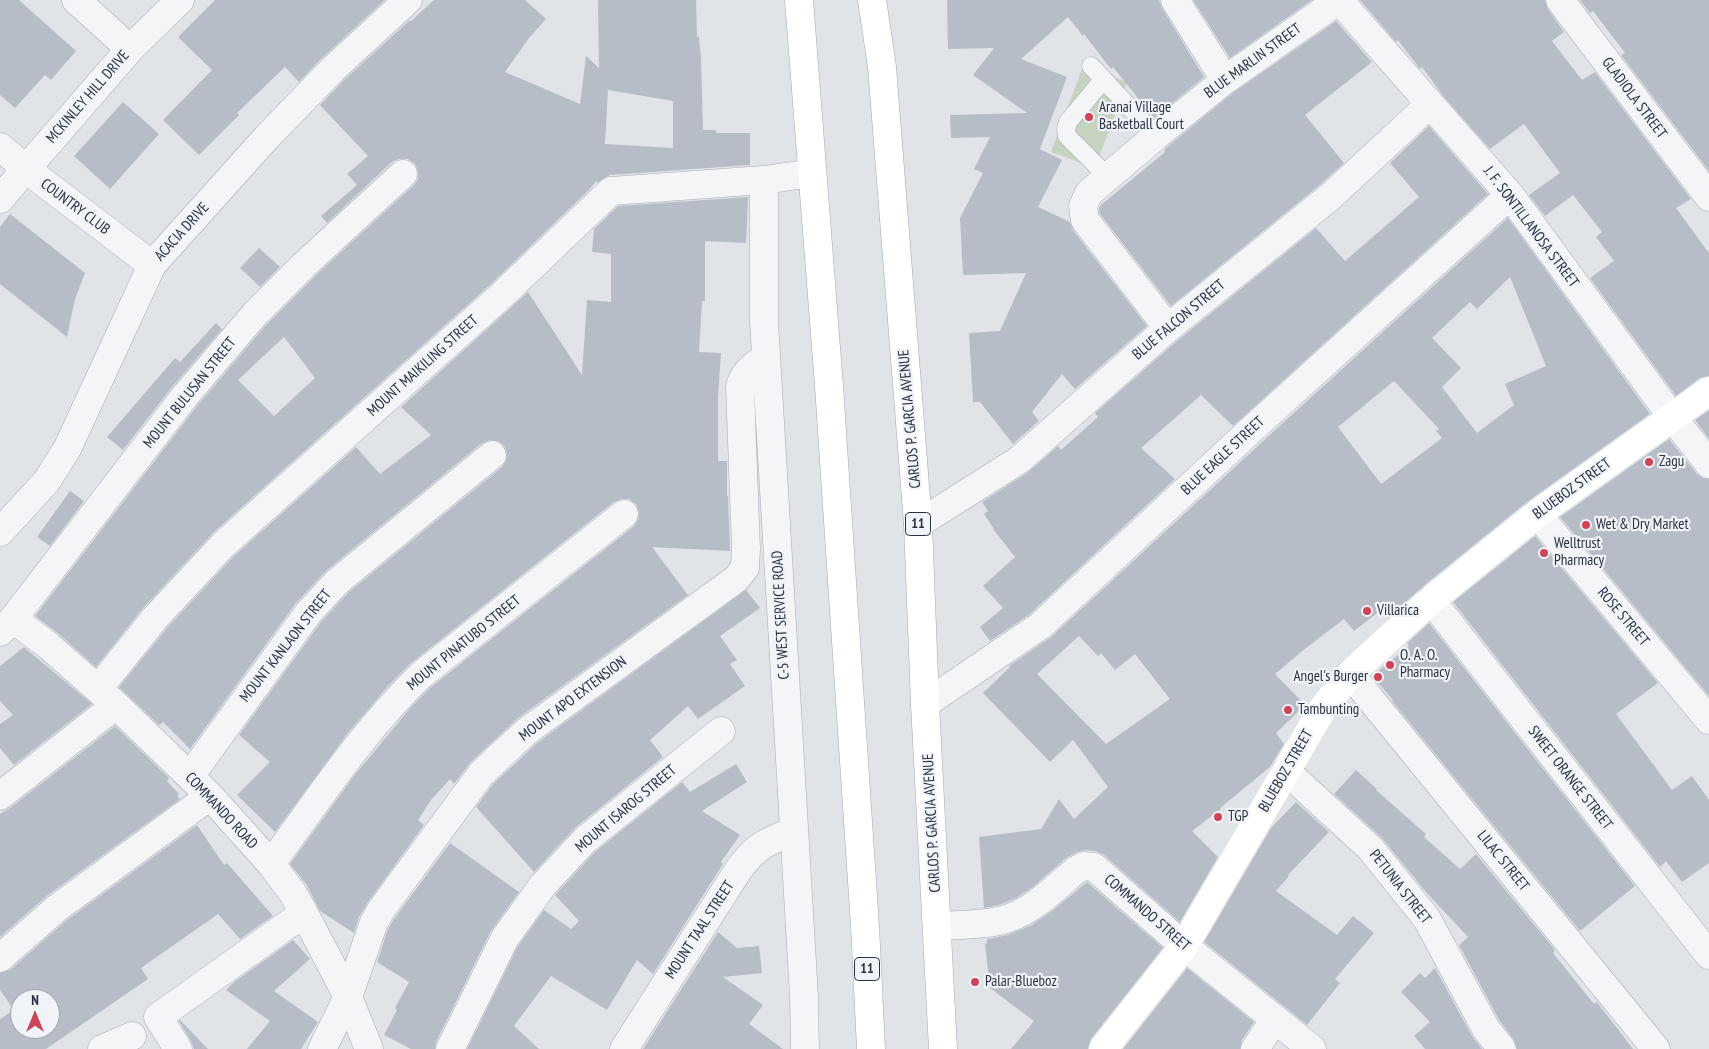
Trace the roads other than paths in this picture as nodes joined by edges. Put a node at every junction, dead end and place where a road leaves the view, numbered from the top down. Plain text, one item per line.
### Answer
1 (76, 0) edge
2 (180, 0) edge
3 (408, 0) edge
4 (799, 0) edge
5 (872, 0) edge
6 (1175, 0) edge
7 (1339, 0) edge
8 (1560, 0) edge
9 (130, 48) junction
10 (1091, 66) dead end
11 (1103, 80) junction
12 (1225, 80) junction
13 (1430, 104) junction
14 (1156, 136) junction
15 (0, 147) edge
16 (26, 169) junction
17 (812, 173) junction
18 (403, 174) dead end
19 (1108, 177) junction
20 (764, 180) junction
21 (1510, 195) junction
22 (1709, 197) edge
23 (0, 199) edge
24 (152, 265) junction
25 (1168, 328) junction
26 (766, 357) junction
27 (1709, 391) edge
28 (1672, 417) junction
29 (492, 455) dead end
30 (1709, 464) edge
31 (624, 514) dead end
32 (1537, 514) junction
33 (918, 524) junction
34 (0, 532) edge
35 (1431, 600) junction
36 (7, 626) edge
37 (1350, 674) junction
38 (107, 697) junction
39 (925, 704) junction
40 (1709, 720) edge
41 (721, 731) dead end
42 (1286, 771) junction
43 (190, 776) junction
44 (0, 796) edge
45 (210, 796) junction
46 (793, 831) junction
47 (270, 864) junction
48 (304, 913) junction
49 (938, 926) junction
50 (1184, 946) junction
51 (1709, 955) edge
52 (0, 958) edge
53 (348, 997) junction
54 (1275, 1019) junction
55 (132, 1036) dead end
56 (802, 1046) edge
57 (102, 1049) edge
58 (178, 1049) edge
59 (322, 1049) edge
60 (369, 1049) edge
61 (450, 1049) edge
62 (624, 1049) edge
63 (871, 1049) edge
64 (943, 1049) edge
65 (1103, 1049) edge
66 (1255, 1049) edge
67 (1312, 1049) edge
68 (1502, 1049) edge
69 (1656, 1049) edge

1 - 9 street
2 - 9 street, MCKINLEY HILL DRIVE
3 - 24 street, ACACIA DRIVE
4 - 17 main road, 11
5 - 33 main road, CARLOS P. GARCIA AVENUE / 11
6 - 12 street
7 - 12 street, BLUE MARLIN STREET
7 - 13 street, J. F. SONTILLANOSA STREET
8 - 22 street, GLADIOLA STREET
9 - 16 street, MCKINLEY HILL DRIVE
10 - 11 lane
11 - 14 lane
11 - 19 lane
12 - 14 street, BLUE MARLIN STREET
13 - 21 street, J. F. SONTILLANOSA STREET
13 - 25 street, BLUE FALCON STREET
14 - 19 street, BLUE MARLIN STREET
15 - 16 street, COUNTRY CLUB
16 - 23 street, MCKINLEY HILL DRIVE
16 - 24 street, COUNTRY CLUB
17 - 20 street, MOUNT MAIKILING STREET
17 - 63 main road, 11
18 - 36 street, MOUNT BULUSAN STREET
19 - 25 street, BLUE MARLIN STREET
20 - 26 street, C-5 WEST SERVICE ROAD
20 - 38 street, MOUNT MAIKILING STREET
21 - 28 street, J. F. SONTILLANOSA STREET
21 - 39 street, BLUE EAGLE STREET
24 - 34 street, ACACIA DRIVE
25 - 33 street, BLUE FALCON STREET
26 - 46 street, C-5 WEST SERVICE ROAD
26 - 53 street, MOUNT APO EXTENSION
27 - 28 main road, BLUEBOZ STREET
28 - 30 street, J. F. SONTILLANOSA STREET
28 - 32 main road, BLUEBOZ STREET
29 - 43 street, MOUNT KANLAON STREET
31 - 47 street, MOUNT PINATUBO STREET
32 - 35 main road, BLUEBOZ STREET
32 - 40 street, ROSE STREET
33 - 39 main road, CARLOS P. GARCIA AVENUE / 11
35 - 37 main road, BLUEBOZ STREET
35 - 51 street, SWEET ORANGE STREET
36 - 38 street, COMMANDO ROAD
37 - 42 main road, BLUEBOZ STREET
37 - 69 street, LILAC STREET
38 - 43 street, COMMANDO ROAD
38 - 44 street, MOUNT MAIKILING STREET
39 - 49 main road, CARLOS P. GARCIA AVENUE / 11
41 - 61 street, MOUNT ISAROG STREET
42 - 50 main road, BLUEBOZ STREET
42 - 68 street, PETUNIA STREET
43 - 45 street, COMMANDO ROAD
45 - 47 street, COMMANDO ROAD
45 - 52 street
46 - 56 street, C-5 WEST SERVICE ROAD
46 - 62 street, MOUNT TAAL STREET
47 - 48 street, COMMANDO ROAD
48 - 53 street, COMMANDO ROAD
48 - 58 street
49 - 50 street, COMMANDO STREET
49 - 64 main road, CARLOS P. GARCIA AVENUE / 11
50 - 54 street, COMMANDO STREET
50 - 65 main road, BLUEBOZ STREET
53 - 59 street, MOUNT APO EXTENSION
53 - 60 street, COMMANDO ROAD
54 - 66 street
54 - 67 street, COMMANDO STREET
55 - 57 street

